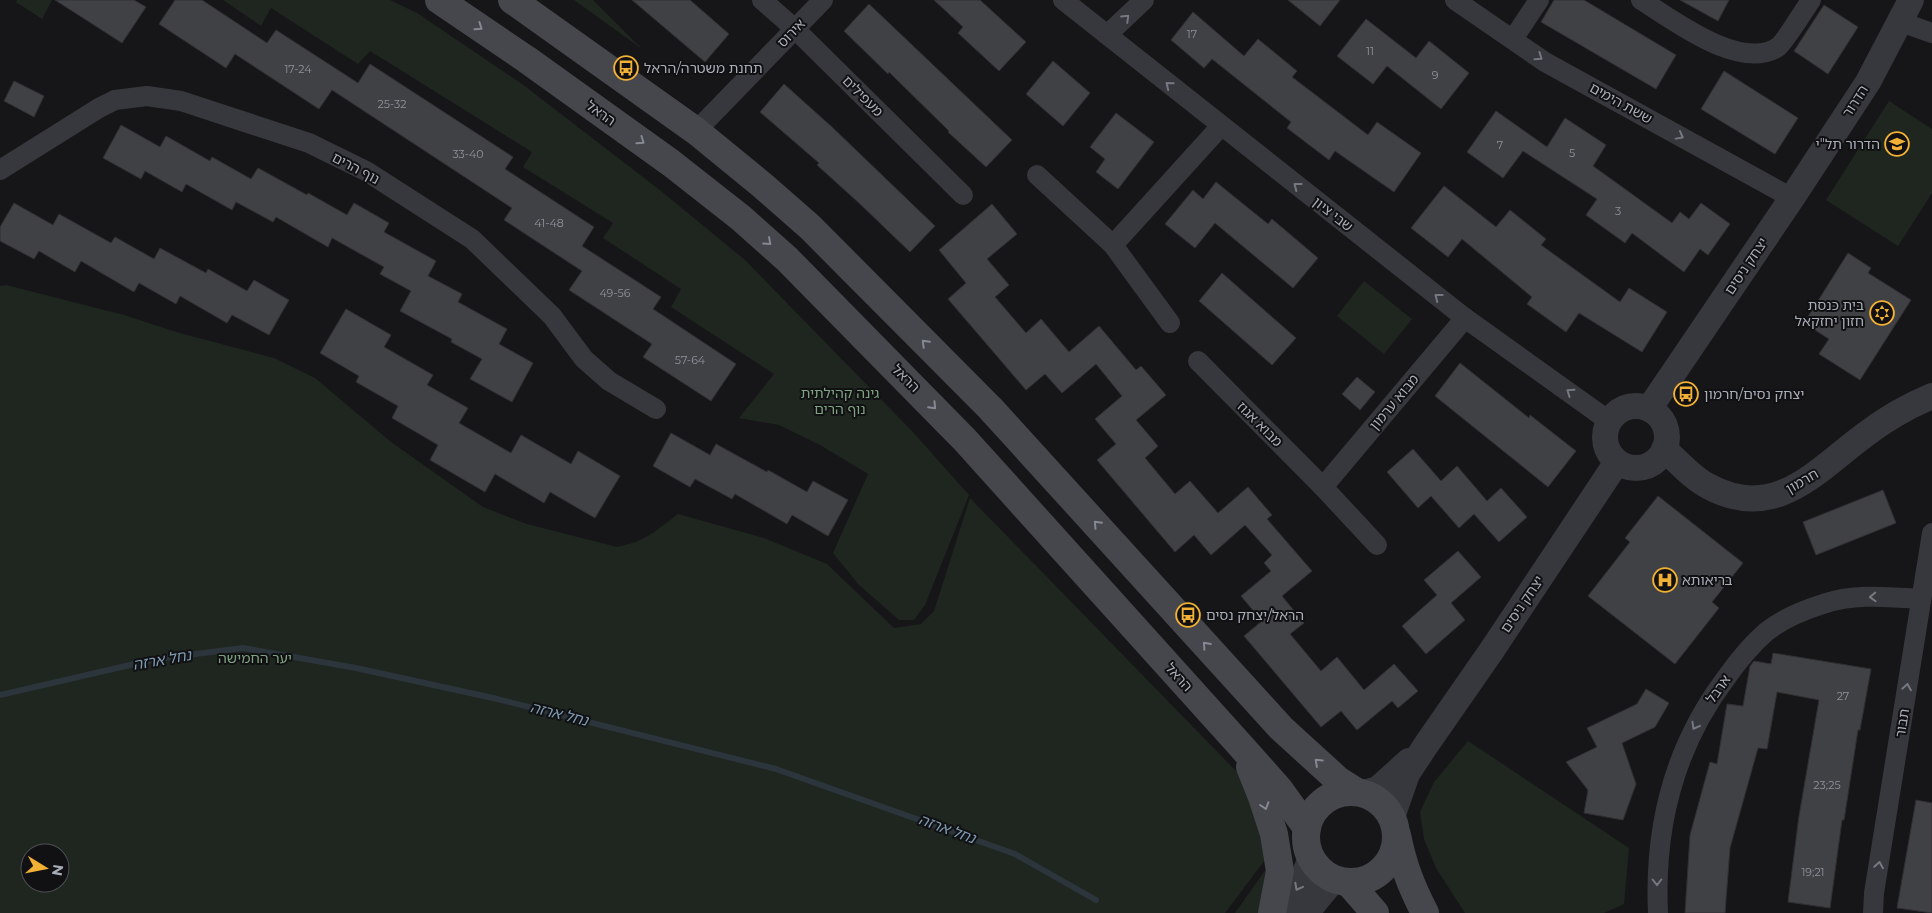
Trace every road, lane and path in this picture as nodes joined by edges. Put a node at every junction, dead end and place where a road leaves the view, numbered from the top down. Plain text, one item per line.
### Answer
1 (439, 0) edge
2 (512, 0) edge
3 (762, 0) edge
4 (823, 0) edge
5 (1063, 0) edge
6 (1144, 0) edge
7 (1455, 0) edge
8 (1539, 0) edge
9 (1641, 0) edge
10 (1811, 0) edge
11 (1906, 11) edge
12 (795, 28) junction
13 (1932, 33) edge
14 (1108, 35) junction
15 (1513, 39) junction
16 (1221, 126) junction
17 (696, 131) junction
18 (0, 170) edge
19 (1037, 175) dead end
20 (963, 195) dead end
21 (1792, 198) junction
22 (1113, 245) junction
23 (1465, 318) junction
24 (1170, 323) dead end
25 (1198, 361) dead end
26 (1932, 396) edge
27 (656, 409) dead end
28 (1649, 409) junction
29 (1609, 421) junction
30 (1664, 449) junction
31 (1617, 462) junction
32 (1323, 487) junction
33 (1932, 533) edge
34 (1378, 545) dead end
35 (1921, 599) junction
36 (1426, 744) junction
37 (1240, 745) junction
38 (1360, 793) junction
39 (1394, 825) junction
40 (1307, 828) junction
41 (1311, 858) junction
42 (1342, 881) junction
43 (1272, 913) edge
44 (1281, 913) edge
45 (1306, 913) edge
46 (1375, 913) edge
47 (1425, 913) edge
48 (1658, 913) edge
49 (1873, 913) edge

1 -> 37 main road, הראל
2 - 17 main road
3 - 12 street, מעפילים
4 - 12 street, אירוס
5 - 14 street, שבי ציון
14 -> 6 street
7 - 15 street, ששת הימים
8 - 15 street
9 - 10 street
11 - 13 street
11 - 21 street, הדרור
12 - 17 street, אירוס
12 - 20 street, מעפילים
16 -> 14 street, שבי ציון
15 -> 21 street, ששת הימים
16 - 22 street
23 -> 16 street, שבי ציון
38 -> 17 main road
18 - 27 street, נוף הרים
19 - 22 street
21 - 28 street, יצחק ניסים
22 - 24 street
29 -> 23 street, שבי ציון
23 - 32 street, מבוא ערמון
25 - 32 street, מבוא אגוז
26 - 30 street, חרמון
28 - 29 street
28 - 30 street
29 - 31 street
30 - 31 street
31 - 36 street, יצחק ניסים
32 - 34 street, מבוא אגוז
33 - 35 street, תבור
35 -> 48 street, ארבל
49 -> 35 street, תבור
36 - 38 street, יצחק ניסים
36 - 39 street, יצחק ניסים
37 - 40 main road, הראל
37 -> 43 main road
38 - 39 main road
38 - 40 main road
39 - 42 main road
39 - 47 main road
40 - 41 main road
41 - 42 main road
41 -> 44 street
42 - 45 street
42 - 46 main road

